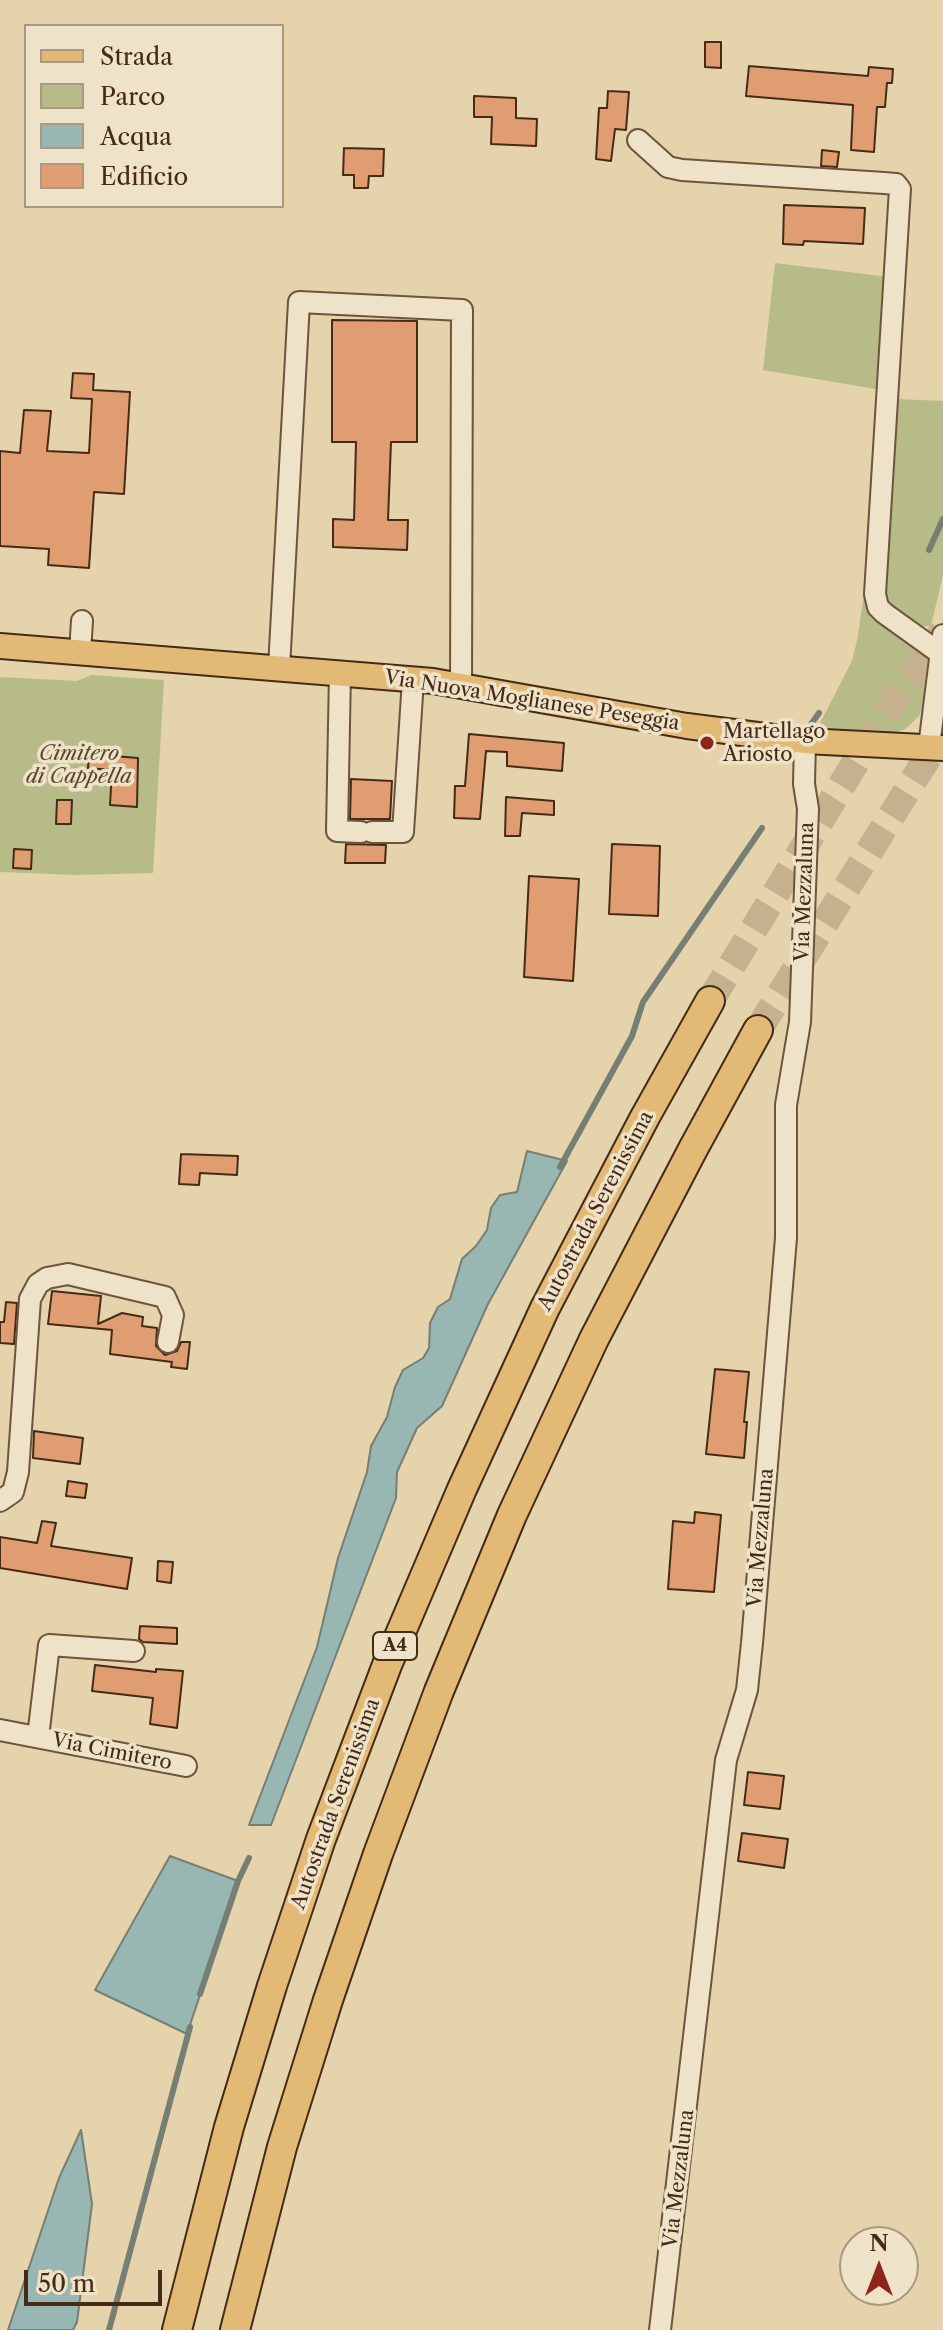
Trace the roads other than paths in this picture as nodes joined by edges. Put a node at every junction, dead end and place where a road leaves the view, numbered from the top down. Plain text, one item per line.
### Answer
1 (638, 140) dead end
2 (82, 621) dead end
3 (942, 644) edge
4 (0, 646) edge
5 (80, 652) junction
6 (279, 668) junction
7 (340, 672) junction
8 (413, 680) junction
9 (461, 686) junction
10 (805, 741) junction
11 (936, 748) edge
12 (710, 1001) tunnel mouth
13 (758, 1030) tunnel mouth
14 (168, 1342) dead end
15 (0, 1501) edge
16 (134, 1651) dead end
17 (0, 1730) edge
18 (38, 1737) junction
19 (186, 1766) dead end
20 (177, 2330) edge
21 (235, 2330) edge
22 (660, 2330) edge

1 - 3 street
2 - 5 street
3 - 11 street
4 - 5 main road, Via Nuova Moglianese Peseggia
5 - 6 main road, Via Nuova Moglianese Peseggia
6 - 7 main road, Via Nuova Moglianese Peseggia
6 - 9 street
7 - 8 main road, Via Nuova Moglianese Peseggia
7 - 8 street
8 - 9 main road, Via Nuova Moglianese Peseggia
9 - 10 main road, Via Nuova Moglianese Peseggia
10 - 11 main road, Via Nuova Moglianese Peseggia
10 - 22 street, Via Mezzaluna
12 - 20 highway, Autostrada Serenissima / A4
13 - 21 highway
14 - 15 street
16 - 18 street, Via Cimitero
17 - 18 street, Via Cimitero
18 - 19 street, Via Cimitero

